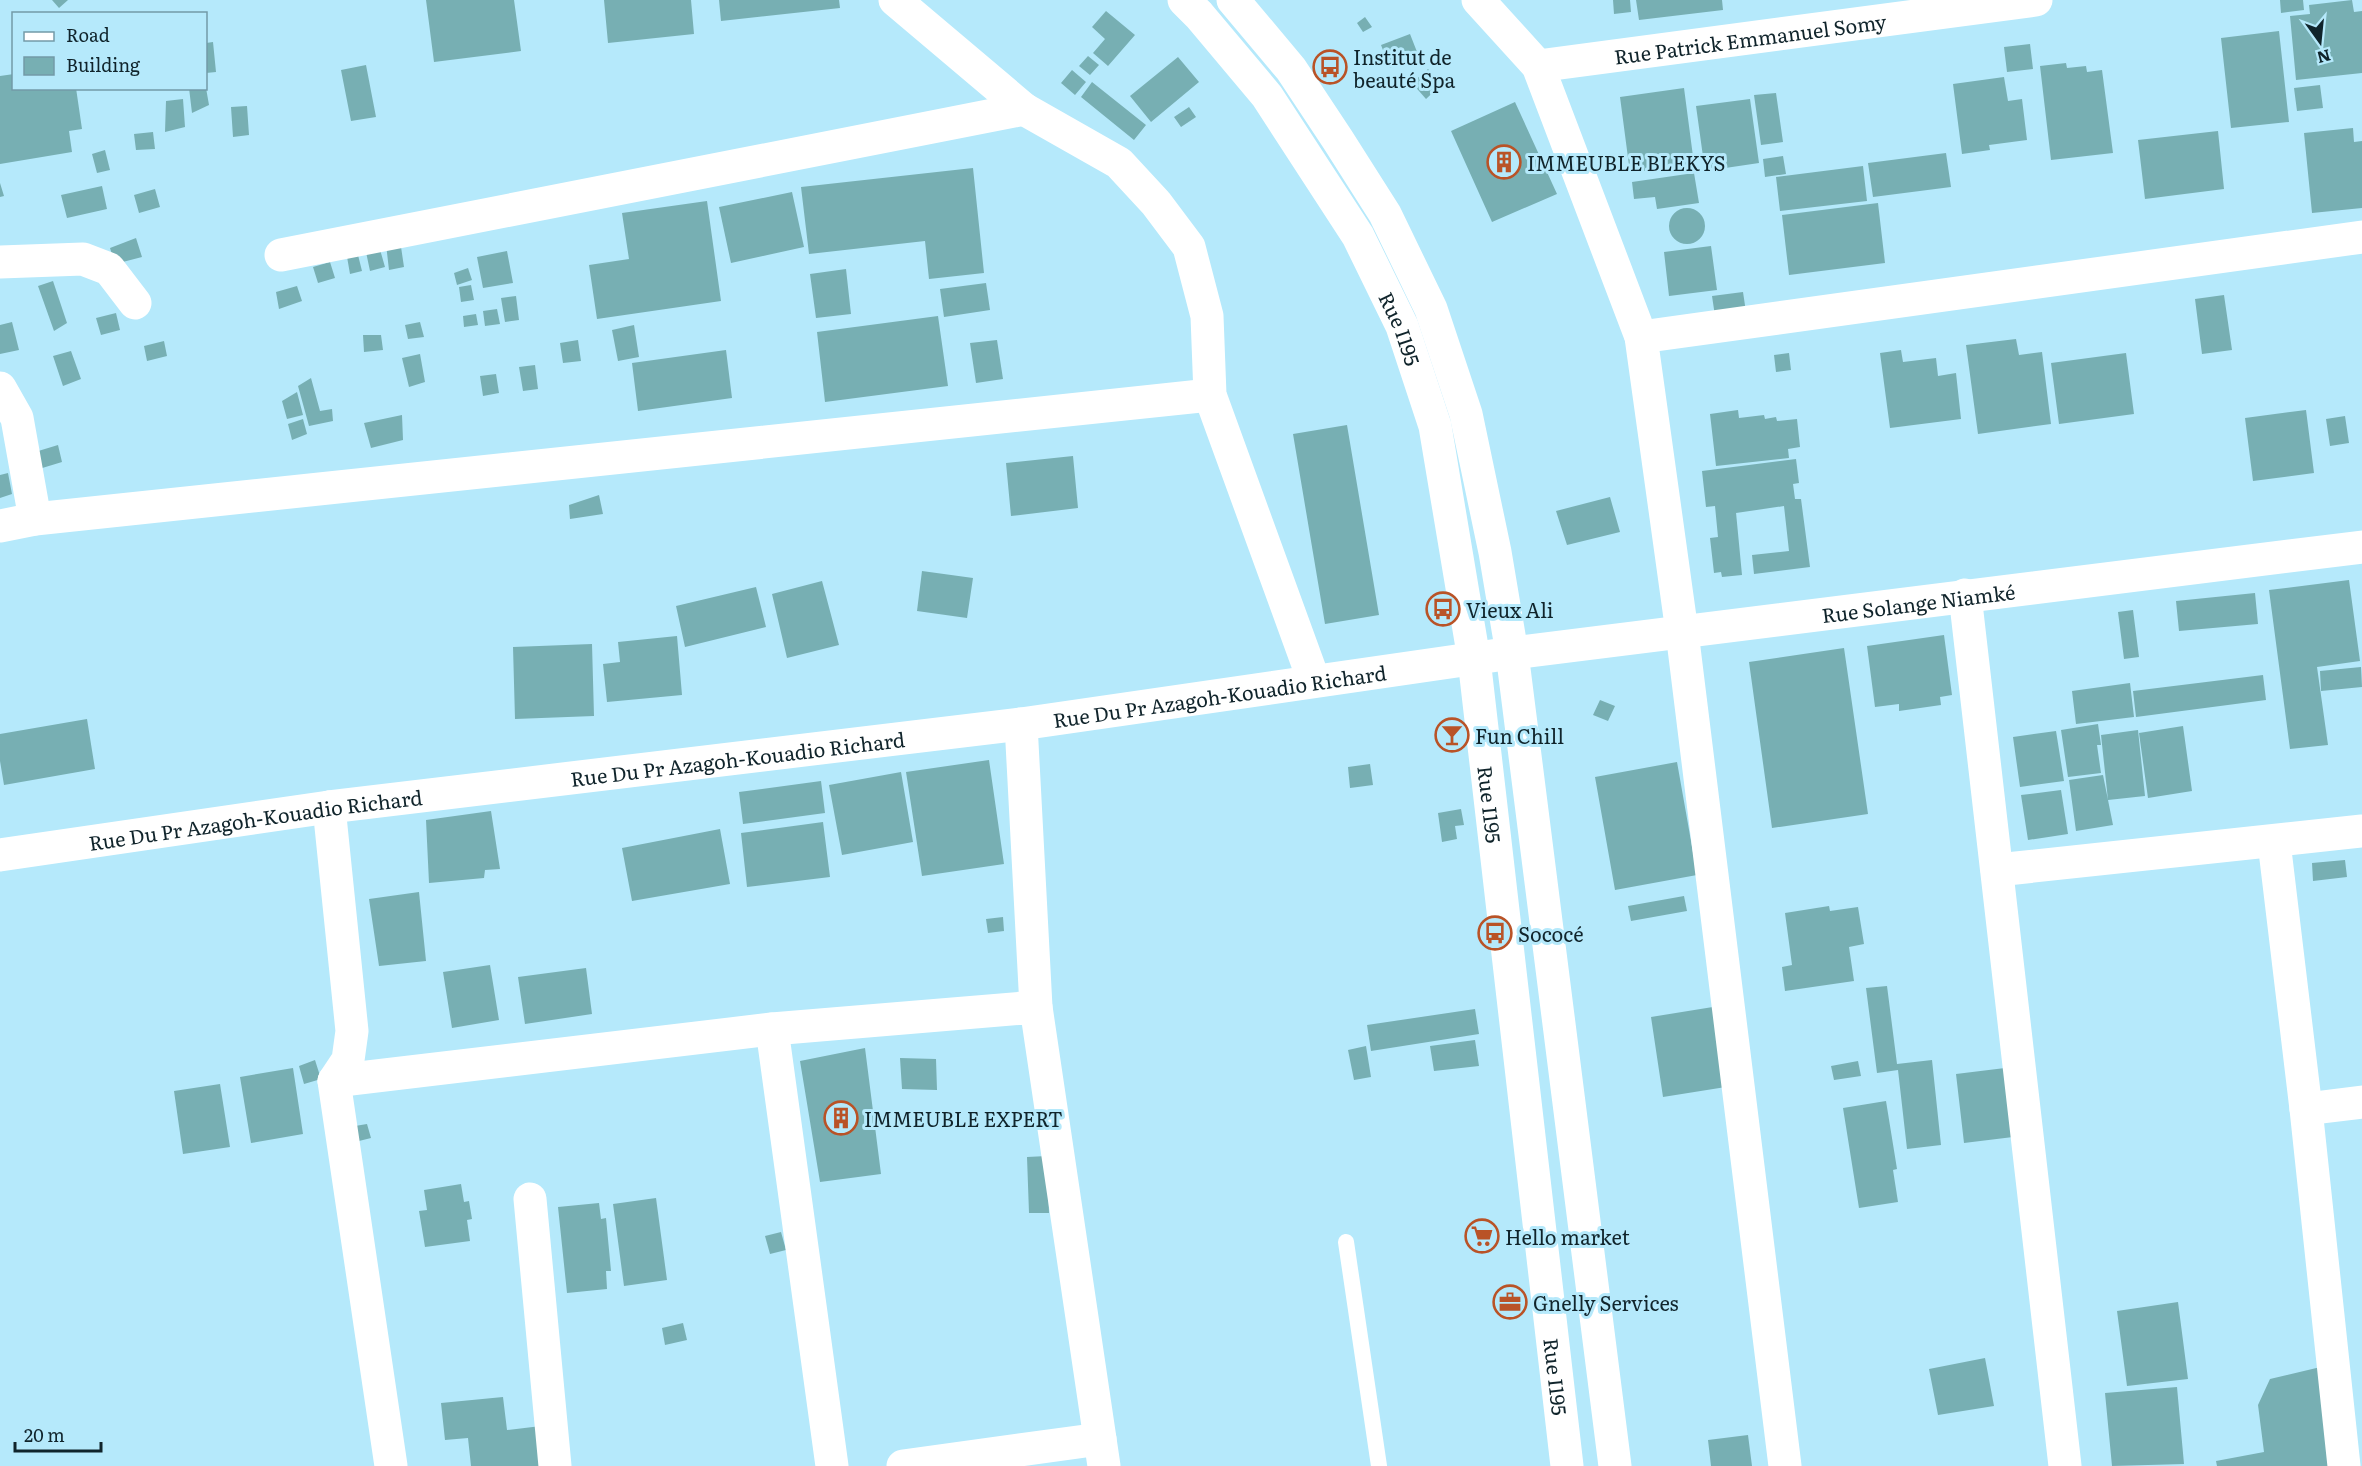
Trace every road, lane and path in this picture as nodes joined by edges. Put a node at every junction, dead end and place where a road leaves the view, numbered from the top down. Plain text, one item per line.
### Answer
1 (895, 0) edge
2 (1184, 0) edge
3 (1233, 0) edge
4 (1478, 0) edge
5 (2036, 0) edge
6 (1538, 66) junction
7 (1024, 110) junction
8 (2362, 237) edge
9 (281, 255) dead end
10 (0, 262) edge
11 (135, 303) dead end
12 (1641, 337) junction
13 (0, 388) edge
14 (1210, 395) junction
15 (35, 519) junction
16 (0, 526) edge
17 (2362, 547) edge
18 (1965, 595) junction
19 (1682, 632) junction
20 (1512, 653) junction
21 (1474, 659) junction
22 (1314, 681) junction
23 (1021, 724) junction
24 (328, 807) junction
25 (2362, 831) edge
26 (2274, 842) junction
27 (0, 855) edge
28 (1997, 870) junction
29 (1036, 1007) junction
30 (772, 1029) junction
31 (334, 1082) junction
32 (2362, 1102) edge
33 (2306, 1109) junction
34 (530, 1199) dead end
35 (1346, 1242) dead end
36 (1102, 1452) edge
37 (391, 1466) edge
38 (555, 1466) edge
39 (832, 1466) edge
40 (903, 1466) edge
41 (1379, 1466) edge
42 (1567, 1466) edge
43 (1615, 1466) edge
44 (1785, 1466) edge
45 (2065, 1466) edge
46 (2344, 1466) edge

1 - 7 street
2 - 21 street, Rue I195
3 - 20 street, Rue I195
4 - 6 street
5 - 6 street, Rue Patrick Emmanuel Somy
6 - 12 street
7 - 9 street
7 - 14 street
8 - 12 street
10 - 11 street
12 - 19 street
13 - 15 street
14 - 15 street
14 - 22 street
15 - 16 street
17 - 18 street, Rue Solange Niamké
18 - 19 street, Rue Solange Niamké
18 - 28 street
19 - 20 street, Rue Solange Niamké
19 - 44 street
20 - 21 street, Rue Solange Niamké
20 - 43 street, Rue I195
21 - 22 street, Rue Du Pr Azagoh-Kouadio Richard
21 - 42 street, Rue I195
22 - 23 street, Rue Du Pr Azagoh-Kouadio Richard
23 - 24 street, Rue Du Pr Azagoh-Kouadio Richard
23 - 29 street
24 - 27 street, Rue Du Pr Azagoh-Kouadio Richard
24 - 31 street
25 - 26 street
26 - 28 street
26 - 33 street
28 - 45 street
29 - 30 street
29 - 36 street
30 - 31 street
30 - 39 street
31 - 37 street
32 - 33 street
33 - 46 street
34 - 38 street
35 - 41 lane
36 - 40 street

